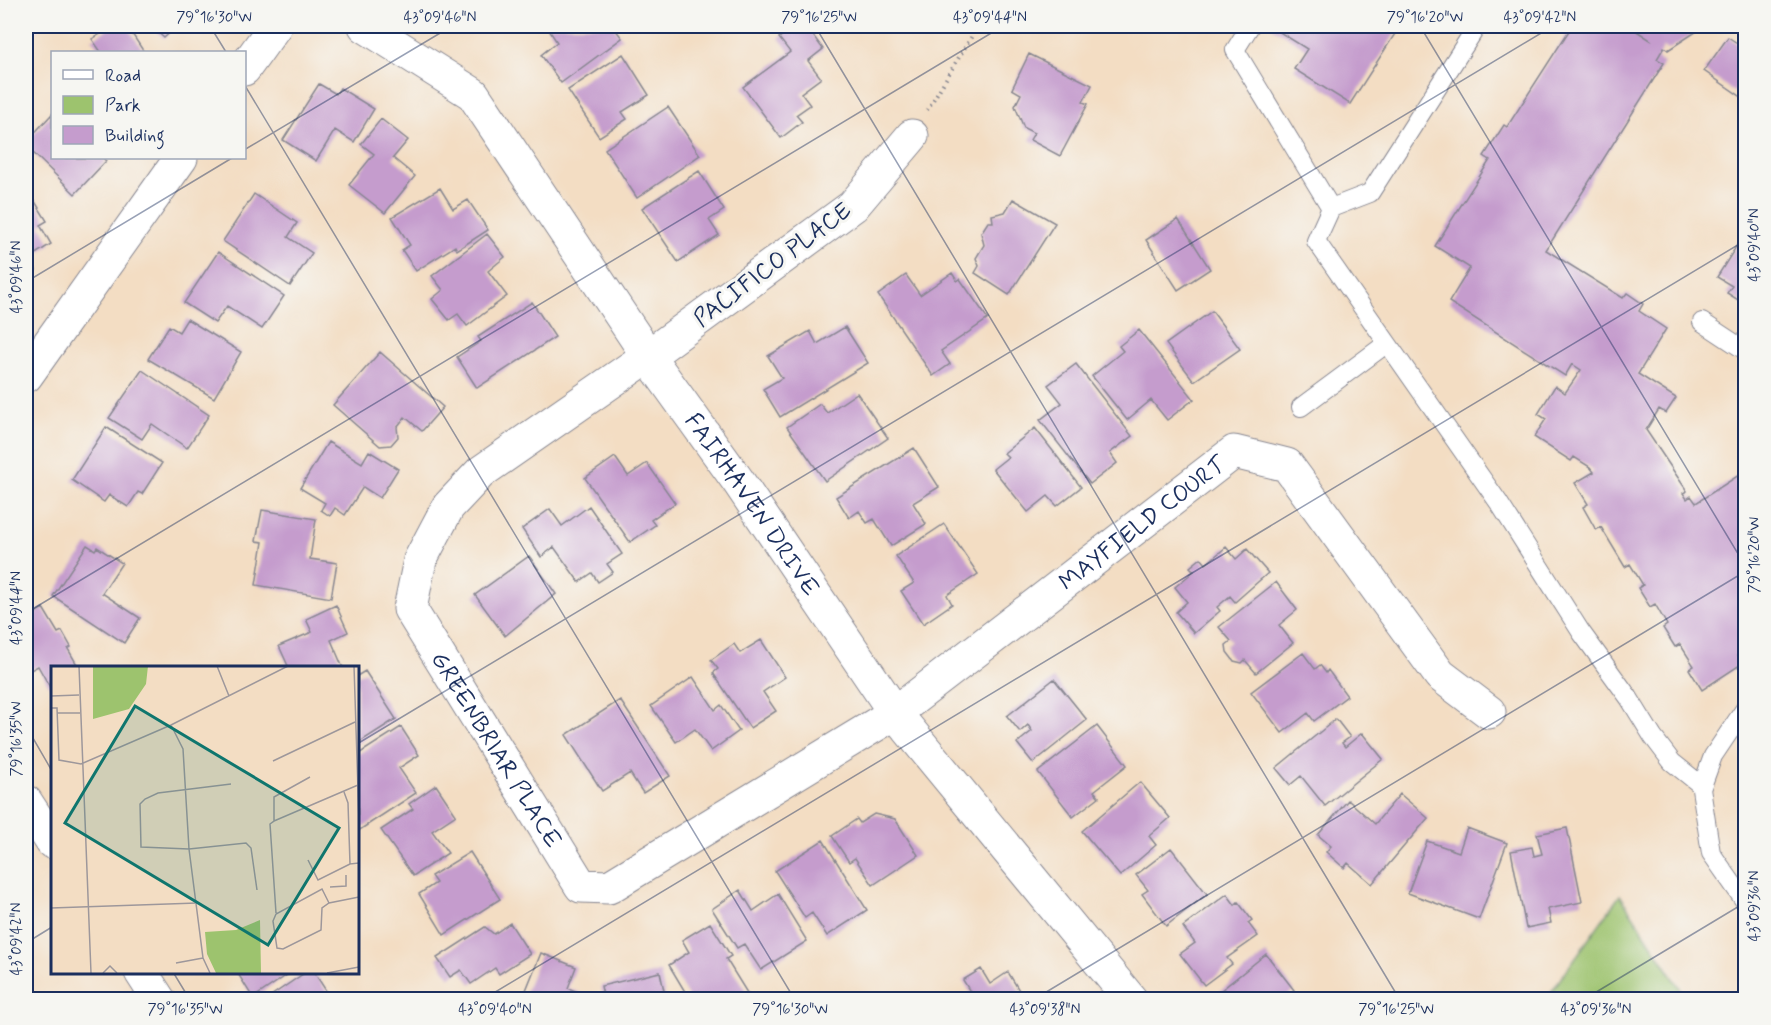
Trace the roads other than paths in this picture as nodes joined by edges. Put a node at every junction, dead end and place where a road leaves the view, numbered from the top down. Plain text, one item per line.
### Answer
1 (275, 26) edge
2 (365, 26) edge
3 (1250, 26) edge
4 (1478, 26) edge
5 (246, 66) edge
6 (912, 136) road end
7 (180, 159) edge
8 (1331, 208) junction
9 (1702, 322) dead end
10 (1386, 344) junction
11 (1746, 351) edge
12 (648, 356) junction
13 (26, 376) edge
14 (1302, 407) dead end
15 (1746, 707) edge
16 (1489, 712) dead end
17 (895, 713) junction
18 (1702, 786) junction
19 (26, 802) edge
20 (51, 840) edge
21 (1746, 903) edge
22 (142, 974) edge
23 (159, 999) edge
24 (1131, 999) edge

1 - 5 street
2 - 12 street, FAIRHAVEN DRIVE
3 - 8 lane
4 - 8 lane
6 - 12 street, PACIFICO PLACE
7 - 13 street
8 - 10 lane
9 - 11 lane
10 - 14 lane
10 - 18 lane
12 - 17 street, FAIRHAVEN DRIVE
12 - 17 street, GREENBRIAR PLACE
15 - 18 lane
16 - 17 street, MAYFIELD COURT
17 - 24 street, FAIRHAVEN DRIVE
18 - 21 lane
19 - 20 street
22 - 23 street

